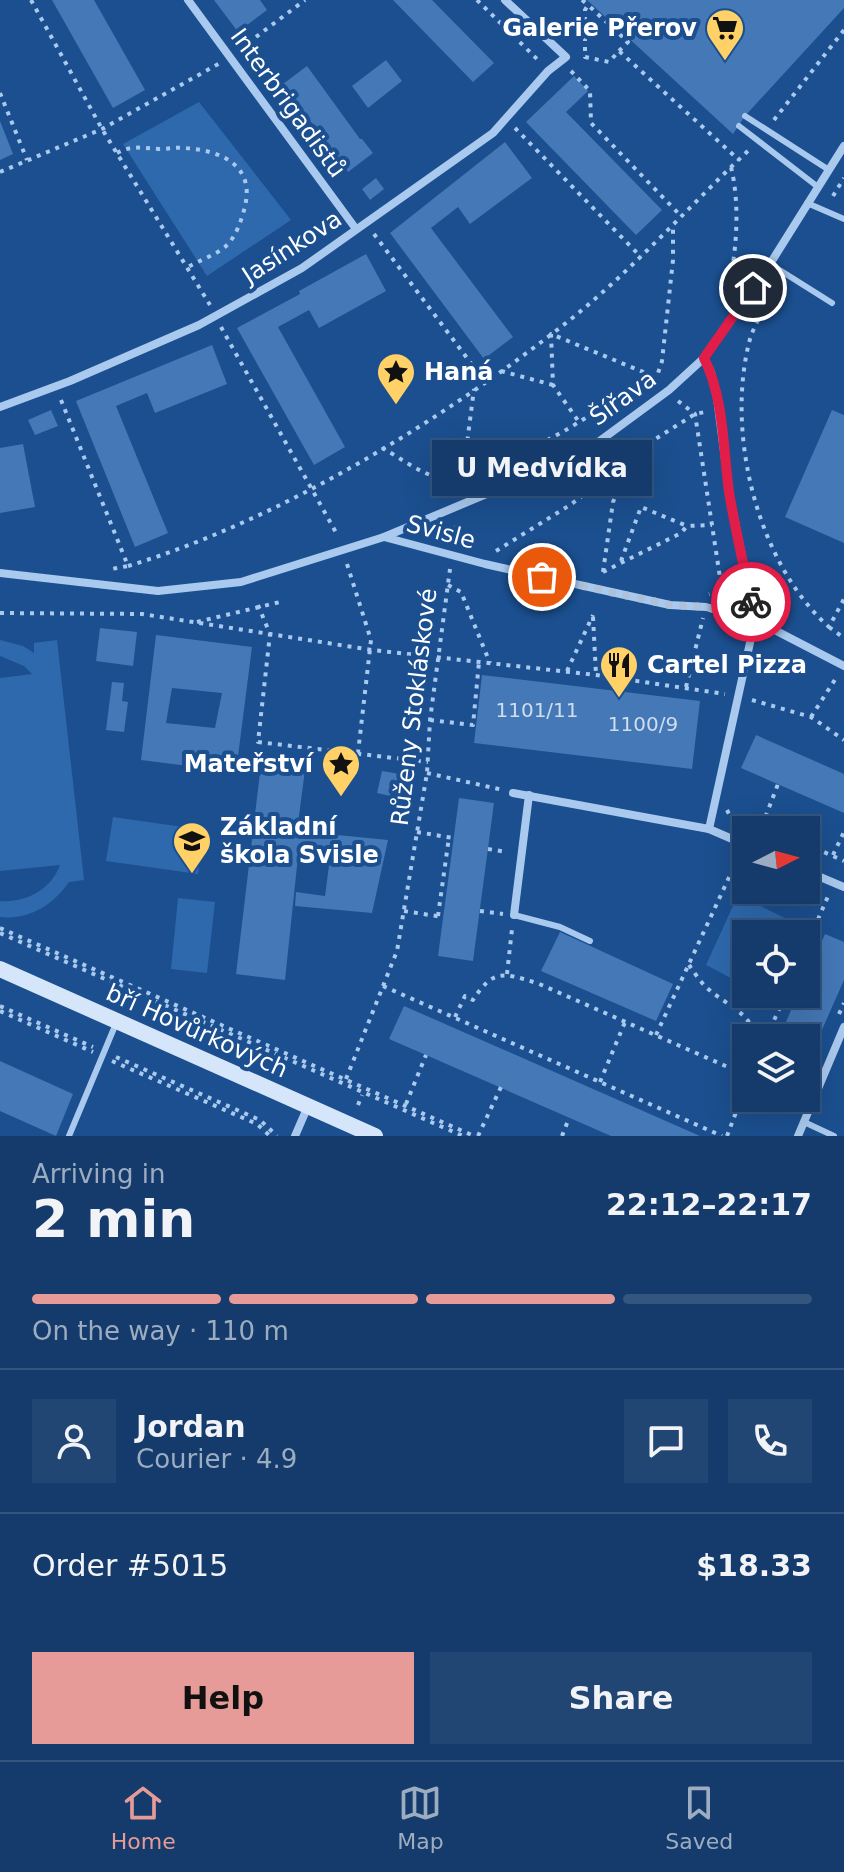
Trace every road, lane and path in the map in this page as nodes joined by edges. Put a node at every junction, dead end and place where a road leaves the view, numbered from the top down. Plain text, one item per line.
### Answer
1 (31, 0) edge
2 (188, 0) edge
3 (305, 0) edge
4 (477, 0) edge
5 (505, 0) edge
6 (582, 0) edge
7 (588, 5) junction
8 (844, 30) edge
9 (619, 51) junction
10 (230, 58) junction
11 (548, 71) junction
12 (571, 71) dead end
13 (0, 93) edge
14 (745, 116) dead end
15 (770, 125) dead end
16 (739, 126) dead end
17 (515, 128) dead end
18 (102, 129) junction
19 (755, 145) dead end
20 (844, 146) edge
21 (117, 153) junction
22 (27, 160) junction
23 (739, 160) junction
24 (731, 167) junction
25 (829, 170) junction
26 (0, 172) edge
27 (844, 178) edge
28 (818, 187) junction
29 (833, 196) dead end
30 (807, 203) junction
31 (681, 216) junction
32 (844, 219) edge
33 (673, 227) junction
34 (356, 229) junction
35 (375, 235) dead end
36 (641, 257) junction
37 (770, 264) junction
38 (188, 267) junction
39 (778, 285) dead end
40 (832, 303) dead end
41 (212, 308) dead end
42 (220, 325) dead end
43 (551, 334) junction
44 (719, 336) junction
45 (704, 358) junction
46 (501, 371) junction
47 (653, 376) junction
48 (485, 382) junction
49 (553, 385) junction
50 (474, 389) junction
51 (676, 399) dead end
52 (61, 400) dead end
53 (0, 407) edge
54 (742, 407) junction
55 (729, 409) dead end
56 (706, 412) dead end
57 (695, 414) junction
58 (579, 422) junction
59 (382, 448) junction
60 (630, 461) junction
61 (465, 473) junction
62 (313, 488) junction
63 (461, 491) dead end
64 (456, 523) dead end
65 (712, 525) junction
66 (687, 526) junction
67 (338, 536) dead end
68 (384, 537) junction
69 (454, 545) dead end
70 (346, 561) dead end
71 (621, 561) junction
72 (485, 564) junction
73 (128, 566) junction
74 (101, 568) dead end
75 (450, 569) dead end
76 (0, 573) edge
77 (448, 585) junction
78 (708, 598) dead end
79 (844, 599) edge
80 (280, 602) dead end
81 (258, 606) junction
82 (0, 613) edge
83 (704, 616) dead end
84 (755, 620) junction
85 (194, 622) junction
86 (829, 627) junction
87 (270, 634) junction
88 (844, 638) edge
89 (372, 650) junction
90 (438, 657) junction
91 (479, 662) junction
92 (490, 663) junction
93 (844, 666) edge
94 (566, 671) junction
95 (596, 675) junction
96 (686, 687) junction
97 (728, 695) dead end
98 (747, 698) dead end
99 (811, 717) junction
100 (430, 720) junction
101 (844, 740) edge
102 (358, 753) junction
103 (428, 762) junction
104 (427, 773) junction
105 (778, 784) dead end
106 (513, 793) joint
107 (529, 795) junction
108 (726, 805) dead end
109 (734, 816) edge
110 (766, 816) edge
111 (709, 829) junction
112 (417, 832) junction
113 (844, 832) edge
114 (732, 839) edge
115 (488, 849) dead end
116 (820, 850) edge
117 (522, 855) junction
118 (833, 856) junction
119 (844, 861) edge
120 (732, 873) edge
121 (820, 877) edge
122 (834, 883) junction
123 (844, 887) edge
124 (404, 911) junction
125 (480, 911) dead end
126 (514, 915) junction
127 (818, 920) edge
128 (0, 931) edge
129 (590, 941) dead end
130 (689, 965) junction
131 (0, 969) edge
132 (507, 974) junction
133 (383, 986) junction
134 (0, 1009) edge
135 (455, 1017) junction
136 (117, 1021) junction
137 (625, 1022) junction
138 (750, 1024) edge
139 (844, 1027) edge
140 (656, 1035) junction
141 (102, 1054) junction
142 (426, 1055) dead end
143 (732, 1069) edge
144 (346, 1079) junction
145 (600, 1082) junction
146 (501, 1087) dead end
147 (364, 1091) junction
148 (358, 1105) dead end
149 (405, 1105) junction
150 (308, 1106) junction
151 (735, 1112) edge
152 (569, 1118) dead end
153 (804, 1122) junction
154 (69, 1136) edge
155 (270, 1136) edge
156 (277, 1136) edge
157 (295, 1136) edge
158 (375, 1136) edge
159 (463, 1136) edge
160 (476, 1136) edge
161 (562, 1136) edge
162 (724, 1136) edge
163 (798, 1136) edge
164 (834, 1136) edge

1 - 18 path
2 - 10 street, Interbrigadistů
3 - 10 path
4 - 11 path
5 - 11 street, Jasínkova
6 - 7 path
7 - 9 path
7 - 9 path
8 - 15 path
9 - 23 path
10 - 18 path
10 - 34 street, Interbrigadistů
11 - 34 street, Jasínkova
12 - 31 path
13 - 22 path
14 - 25 lane
16 - 28 lane
17 - 36 path
18 - 21 path
18 - 22 path
19 - 23 path
20 - 25 street, Šířava
21 - 38 path
21 - 38 path
22 - 26 path
23 - 24 path
24 - 31 path
24 - 44 path
25 - 28 street, Šířava
27 - 29 path
28 - 30 street, Šířava
30 - 32 lane
30 - 37 street, Šířava
31 - 33 path
33 - 36 path
33 - 47 path
34 - 53 street, Jasínkova
35 - 48 path
36 - 43 path
37 - 40 lane
37 - 44 street, Šířava
38 - 41 path
39 - 54 path
42 - 62 path
43 - 46 path
43 - 47 path
43 - 49 path
44 - 45 street, Šířava
45 - 68 street, Šířava
45 - 84 street
46 - 48 path
46 - 49 path
47 - 58 path
48 - 50 path
49 - 58 path
50 - 59 path
50 - 61 path
51 - 57 path
52 - 73 path
54 - 55 path
54 - 86 path
56 - 57 path
57 - 60 path
57 - 65 path
58 - 61 path
59 - 61 path
59 - 62 path
60 - 71 path
60 - 72 path
61 - 63 path
62 - 67 path
62 - 73 path
64 - 69 path
65 - 66 path
65 - 78 path
66 - 71 path
66 - 71 path
68 - 72 street, Svisle
68 - 76 street, Svisle
70 - 89 path
72 - 84 street, Svisle
73 - 74 path
75 - 77 path, Růženy Stokláskové
77 - 90 path, Růženy Stokláskové
77 - 92 path
79 - 86 path
80 - 81 path
81 - 85 path
81 - 87 path
82 - 85 path
83 - 96 path
84 - 93 street
84 - 111 street
85 - 87 path
86 - 88 path
87 - 89 path
87 - 102 path
89 - 90 path
89 - 102 path
90 - 91 path
90 - 100 path, Růženy Stokláskové
91 - 92 path
91 - 100 path
92 - 94 path
93 - 99 path
94 - 95 path
94 - 95 path
95 - 96 path
96 - 97 path
98 - 99 path
99 - 101 path
100 - 103 path, Růženy Stokláskové
102 - 103 path
103 - 104 path, Růženy Stokláskové
104 - 106 path
104 - 112 path, Růženy Stokláskové
105 - 110 path
106 - 107 street
107 - 111 street
107 - 117 street
108 - 109 path
111 - 114 street
112 - 124 path, Růženy Stokláskové
112 - 124 path
113 - 118 path
115 - 117 path
116 - 118 path
117 - 126 street
118 - 119 path
120 - 130 path
121 - 122 street
122 - 123 street
122 - 127 path
124 - 133 path, Růženy Stokláskové
125 - 126 path
126 - 129 lane
126 - 132 path
128 - 144 path
128 - 159 path
130 - 138 path
130 - 140 path
131 - 136 main road, bří Hovůrkových
132 - 135 path
132 - 137 path
133 - 135 path
133 - 144 path, Růženy Stokláskové
134 - 141 path
135 - 145 path
136 - 141 lane
136 - 150 main road, bří Hovůrkových
137 - 140 path
137 - 145 path
139 - 153 street
140 - 143 path
141 - 154 lane
141 - 155 path
141 - 156 path
142 - 149 path
144 - 147 path
145 - 162 path
146 - 160 path
147 - 148 path
147 - 149 path
149 - 160 path
150 - 157 street
150 - 158 main road, bří Hovůrkových
151 - 162 path
152 - 161 path
153 - 163 street
153 - 164 lane

